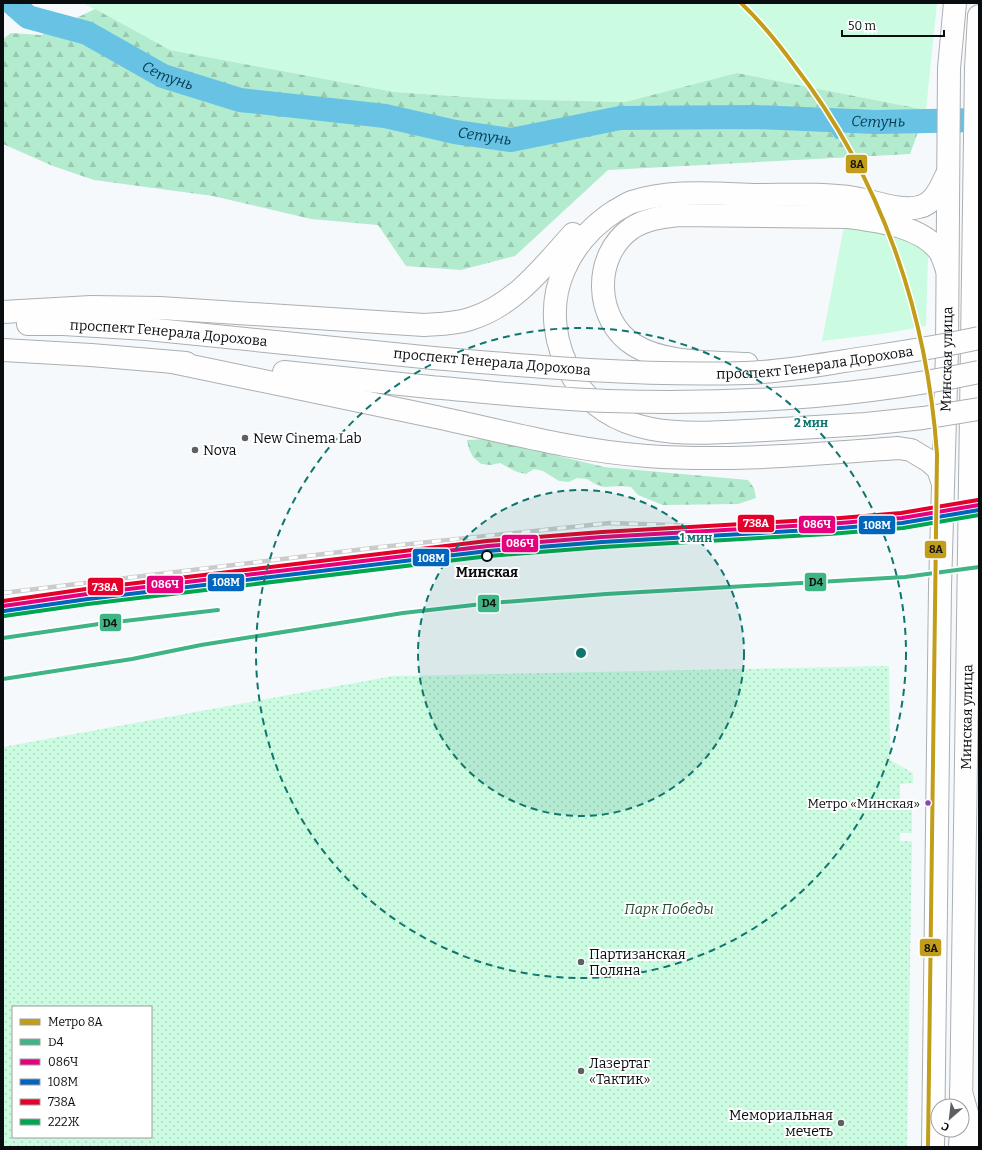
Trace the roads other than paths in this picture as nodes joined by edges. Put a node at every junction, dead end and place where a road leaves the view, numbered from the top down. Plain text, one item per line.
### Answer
1 (955, 3) edge
2 (979, 16) edge
3 (948, 169) junction
4 (976, 176) edge
5 (630, 203) junction
6 (948, 271) junction
7 (3, 312) edge
8 (3, 324) edge
9 (979, 338) edge
10 (3, 350) edge
11 (172, 362) junction
12 (802, 367) junction
13 (979, 372) edge
14 (979, 409) edge
15 (979, 443) edge
16 (970, 466) junction
17 (943, 485) junction
18 (961, 1098) edge
19 (970, 1124) edge
20 (979, 1140) edge
21 (934, 1147) edge

1 - 3 main road, Минская улица
2 - 4 main road, Минская улица
3 - 5 main road
3 - 6 main road, Минская улица
4 - 16 main road, Минская улица
5 - 7 main road
5 - 14 main road, bridge
6 - 12 main road, bridge
6 - 17 main road, Минская улица
8 - 12 main road, проспект Генерала Дорохова, bridge
9 - 12 main road, проспект Генерала Дорохова, bridge
10 - 11 main road, проспект Генерала Дорохова
11 - 13 main road, проспект Генерала Дорохова, bridge
11 - 17 main road
15 - 16 main road
16 - 18 main road, Минская улица
17 - 21 main road, Минская улица
19 - 20 main road, Минская улица

